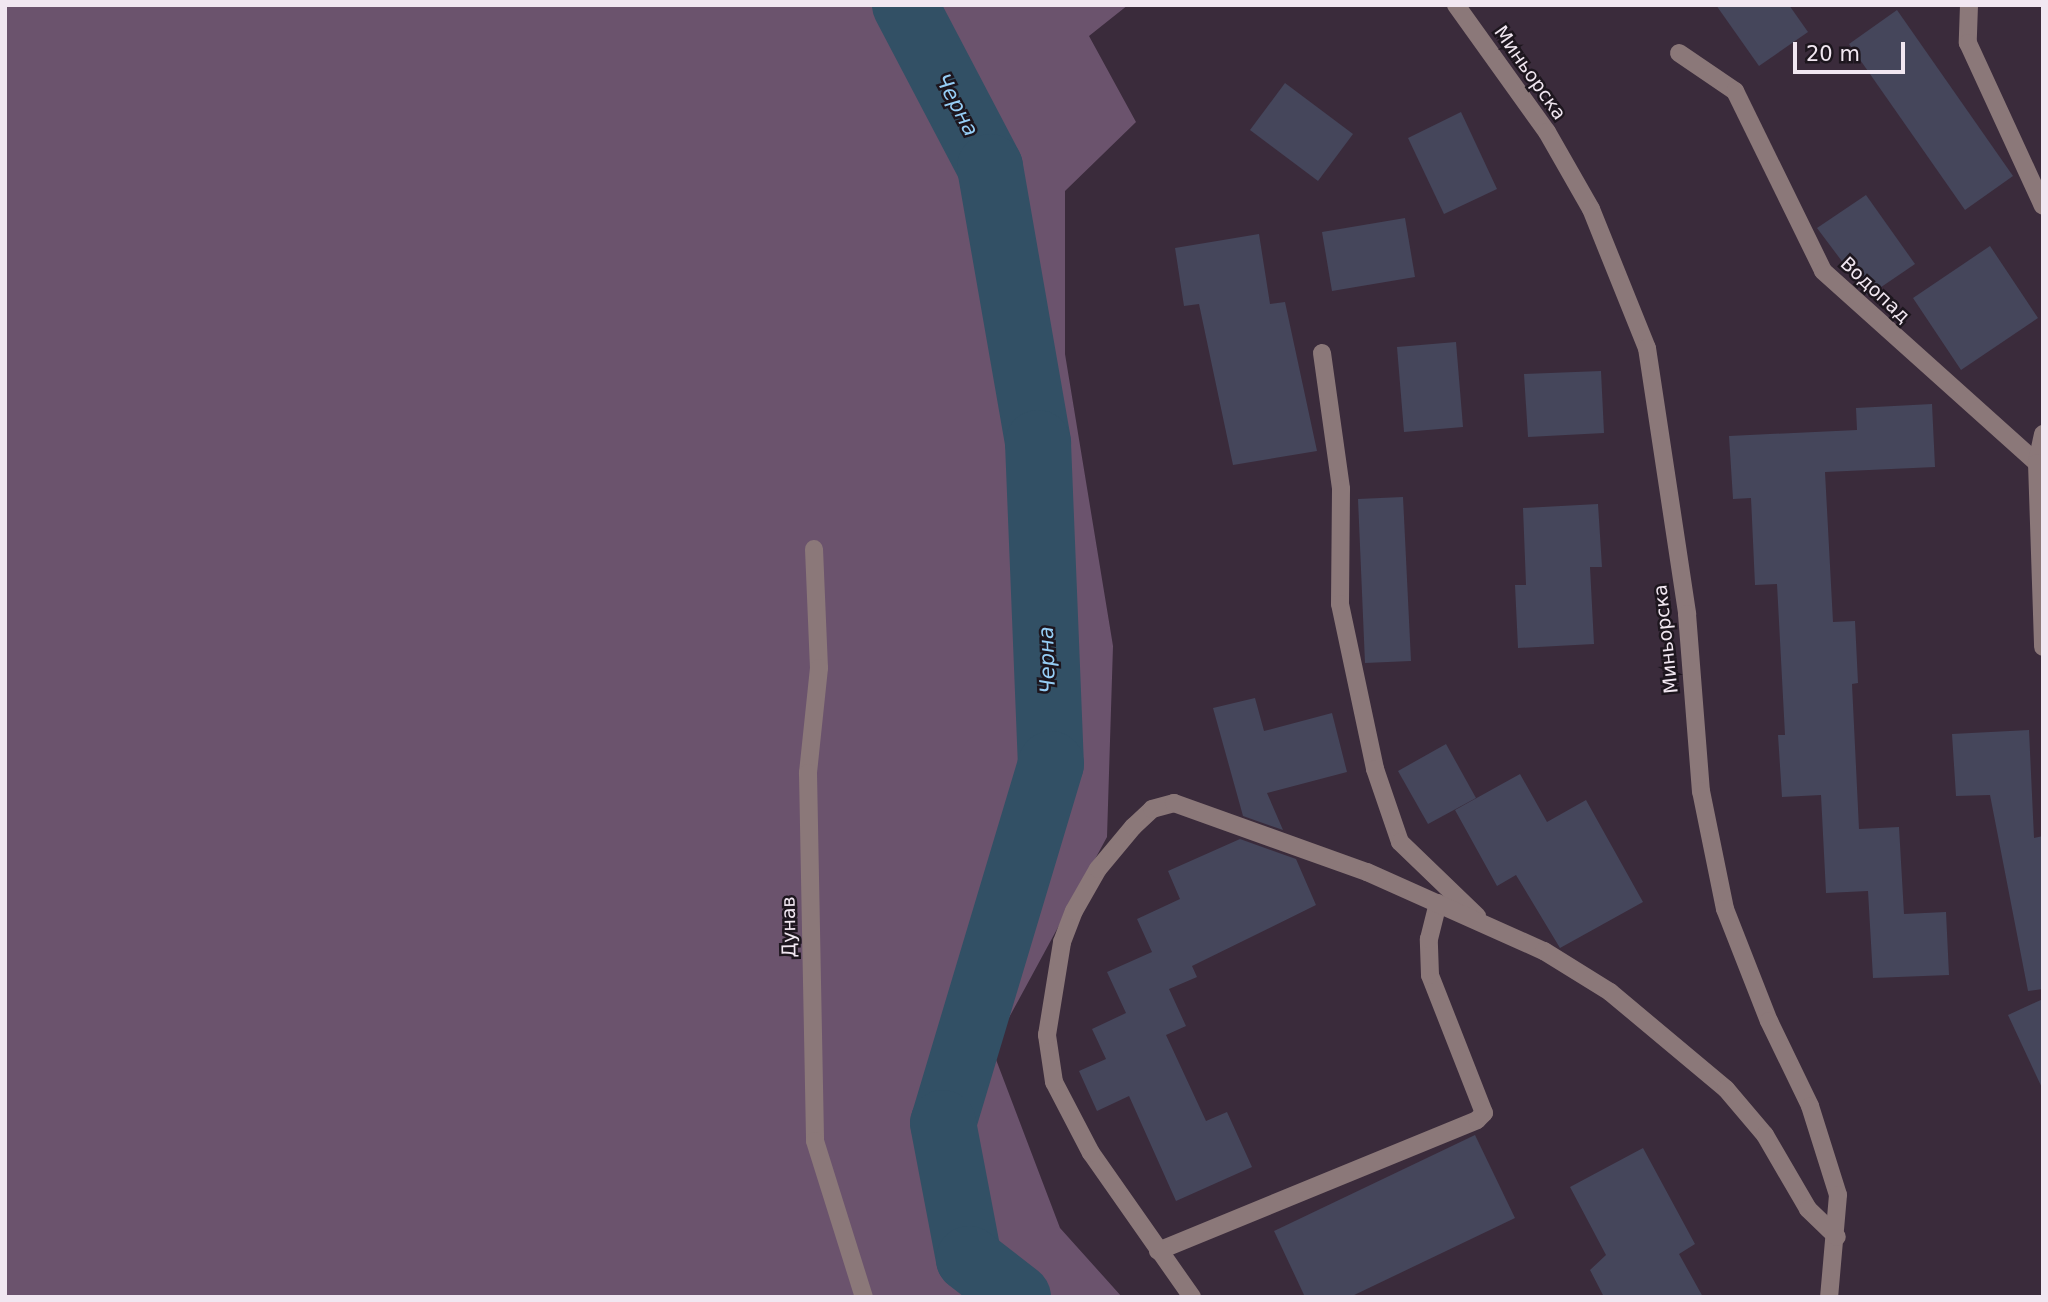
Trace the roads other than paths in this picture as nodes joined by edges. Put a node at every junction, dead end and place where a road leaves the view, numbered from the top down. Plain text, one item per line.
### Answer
1 (1456, 5) edge
2 (1969, 5) edge
3 (1679, 54) dead end
4 (2043, 206) edge
5 (1322, 353) dead end
6 (2043, 434) edge
7 (2037, 463) junction
8 (814, 549) dead end
9 (2043, 647) edge
10 (1438, 903) junction
11 (1487, 926) junction
12 (1837, 1237) junction
13 (1158, 1251) junction
14 (864, 1297) edge
15 (1192, 1297) edge
16 (1829, 1297) edge

1 - 12 street, Миньорска
2 - 4 street
3 - 7 street, Водопад
5 - 11 street
6 - 7 street
7 - 9 street
8 - 14 street, Дунав
10 - 11 street
10 - 13 street
10 - 13 street
11 - 12 street
12 - 16 street, Миньорска
13 - 15 street

